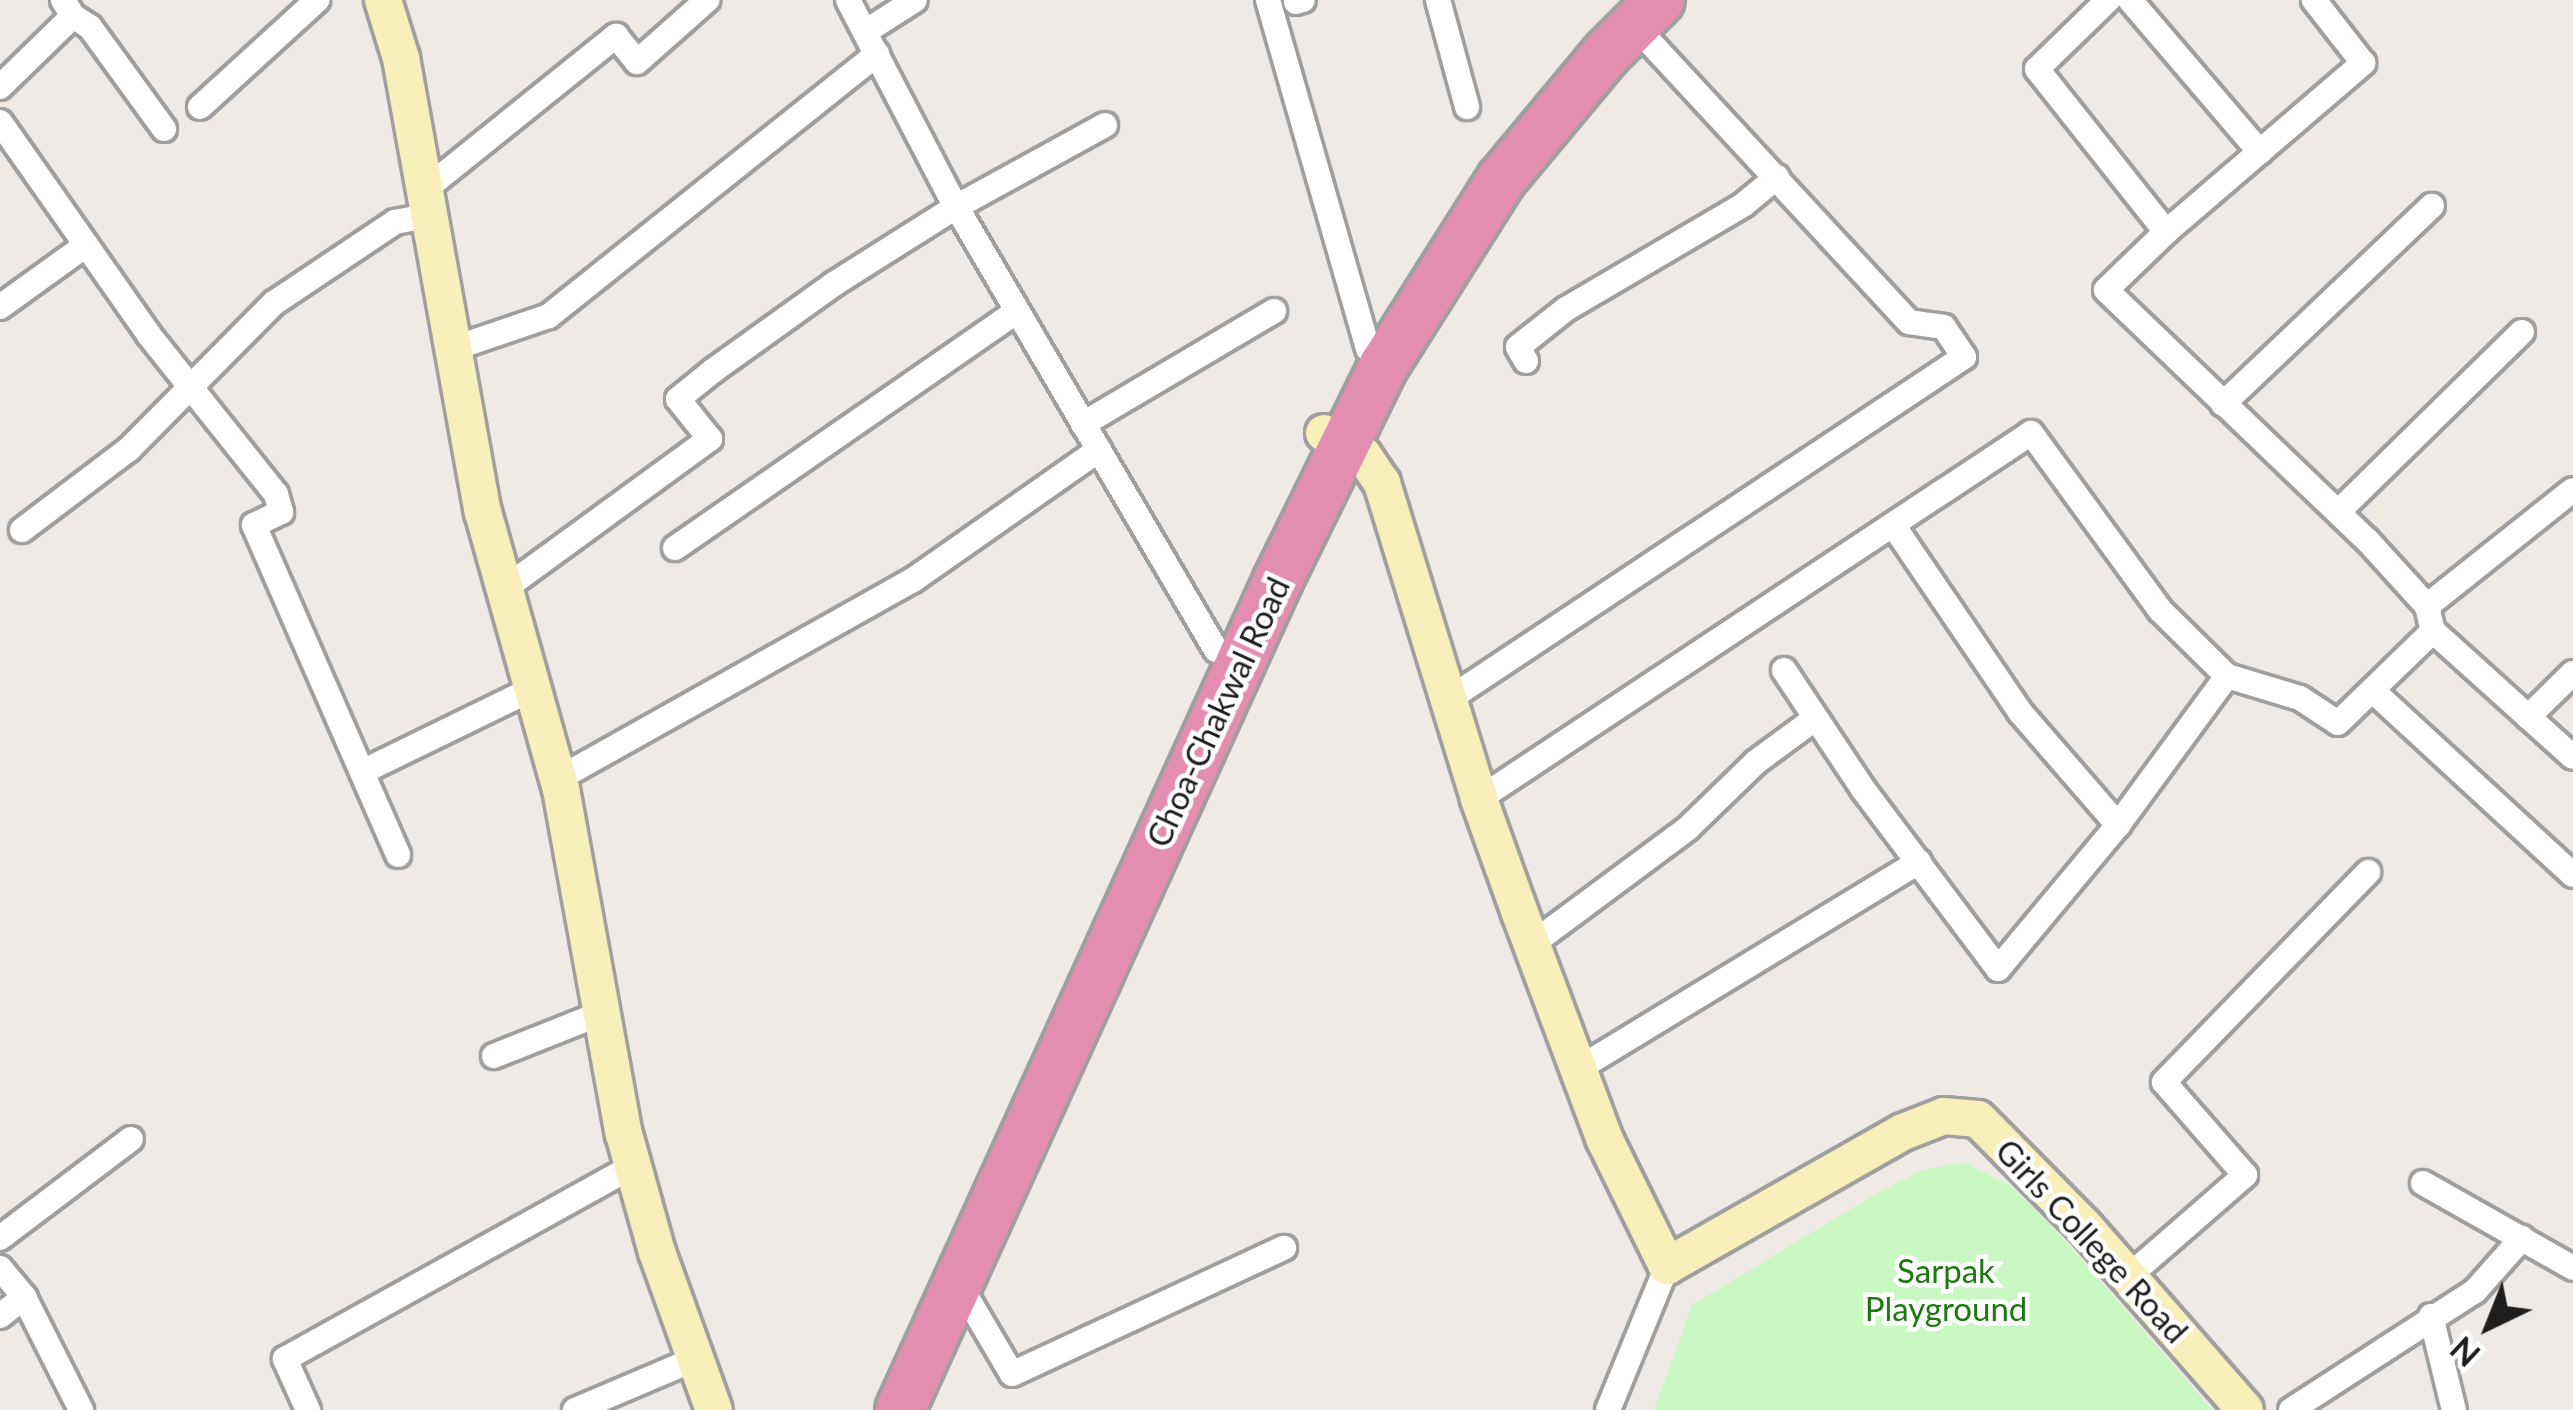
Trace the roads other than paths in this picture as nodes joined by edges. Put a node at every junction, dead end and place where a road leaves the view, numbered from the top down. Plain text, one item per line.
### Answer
1 (317, 0) edge
2 (383, 0) edge
3 (707, 0) edge
4 (848, 0) edge
5 (915, 0) edge
6 (1268, 0) edge
7 (1438, 0) edge
8 (2108, 0) edge
9 (2130, 0) edge
10 (2314, 0) edge
11 (68, 8) edge
12 (1631, 20) edge
13 (871, 43) junction
14 (0, 87) edge
15 (200, 106) dead end
16 (1467, 107) dead end
17 (0, 122) edge
18 (1105, 124) dead end
19 (164, 129) dead end
20 (2260, 152) junction
21 (1777, 177) junction
22 (425, 204) junction
23 (2432, 206) dead end
24 (956, 207) junction
25 (2166, 232) junction
26 (86, 245) junction
27 (0, 307) edge
28 (1017, 311) junction
29 (1274, 311) dead end
30 (2522, 332) dead end
31 (452, 349) junction
32 (1368, 349) junction
33 (1526, 362) dead end
34 (195, 388) junction
35 (2224, 404) junction
36 (1083, 424) junction
37 (1334, 438) junction
38 (1099, 450) junction
39 (2573, 490) edge
40 (2339, 511) junction
41 (1893, 525) junction
42 (22, 530) dead end
43 (675, 548) dead end
44 (504, 589) junction
45 (2430, 618) junction
46 (1216, 650) junction
47 (1784, 670) dead end
48 (2573, 674) edge
49 (2227, 676) junction
50 (532, 688) junction
51 (2373, 691) junction
52 (1449, 699) junction
53 (2528, 717) junction
54 (1816, 718) junction
55 (2573, 757) edge
56 (362, 772) junction
57 (558, 779) junction
58 (1479, 799) junction
59 (2118, 825) junction
60 (398, 855) dead end
61 (1919, 862) junction
62 (2368, 872) dead end
63 (2573, 874) edge
64 (1532, 944) junction
65 (602, 1013) junction
66 (494, 1056) dead end
67 (1578, 1069) junction
68 (131, 1139) dead end
69 (633, 1166) junction
70 (2423, 1183) dead end
71 (0, 1238) edge
72 (2522, 1238) junction
73 (1284, 1248) dead end
74 (1667, 1266) junction
75 (0, 1268) edge
76 (2573, 1268) edge
77 (2129, 1276) junction
78 (959, 1284) junction
79 (24, 1297) junction
80 (0, 1316) edge
81 (2431, 1316) junction
82 (695, 1359) junction
83 (81, 1410) edge
84 (308, 1410) edge
85 (575, 1410) edge
86 (713, 1410) edge
87 (864, 1410) edge
88 (900, 1410) edge
89 (1608, 1410) edge
90 (2245, 1410) edge
91 (2290, 1410) edge
92 (2454, 1410) edge

1 - 15 street
2 - 22 street
3 - 22 street
4 - 13 street
5 - 13 street
6 - 32 street
7 - 16 street
8 - 25 street
9 - 20 street
10 - 20 street
11 - 14 street
11 - 19 street
12 - 21 street
12 - 32 highway
12 - 37 highway, Choa-Chakwal Road
13 - 24 street
13 - 31 street
17 - 26 street
18 - 24 street
20 - 25 street
21 - 33 street
21 - 52 street
22 - 31 street
22 - 34 street
23 - 35 street
24 - 28 street
24 - 44 street
25 - 35 street
26 - 27 street
26 - 34 street
28 - 36 street
28 - 43 street
29 - 36 street
30 - 40 street
31 - 44 street
32 - 37 highway
34 - 42 street
34 - 56 street
35 - 40 street
36 - 38 street
37 - 46 highway
37 - 52 street
37 - 78 highway, Choa-Chakwal Road
38 - 46 street
38 - 57 street
39 - 45 street
40 - 45 street
41 - 49 street
41 - 58 street
41 - 59 street
44 - 50 street
45 - 51 street
45 - 53 street
46 - 87 highway
47 - 54 street
48 - 53 street
49 - 51 street
49 - 59 street
50 - 56 street
50 - 57 street
51 - 63 street
52 - 58 street
53 - 55 street
54 - 61 street
54 - 64 street
56 - 60 street
57 - 65 street
58 - 64 street
59 - 61 street
61 - 67 street
62 - 77 street
64 - 67 street
65 - 66 street
65 - 69 street
67 - 74 street
68 - 71 street
69 - 82 street
69 - 84 street
70 - 72 street
72 - 76 street
72 - 81 street
73 - 78 street
74 - 77 street, Girls College Road
74 - 89 street
75 - 79 street
77 - 90 street, Girls College Road
78 - 88 highway, Choa-Chakwal Road
79 - 80 street
79 - 83 street
81 - 91 street
81 - 92 street
82 - 85 street
82 - 86 street

